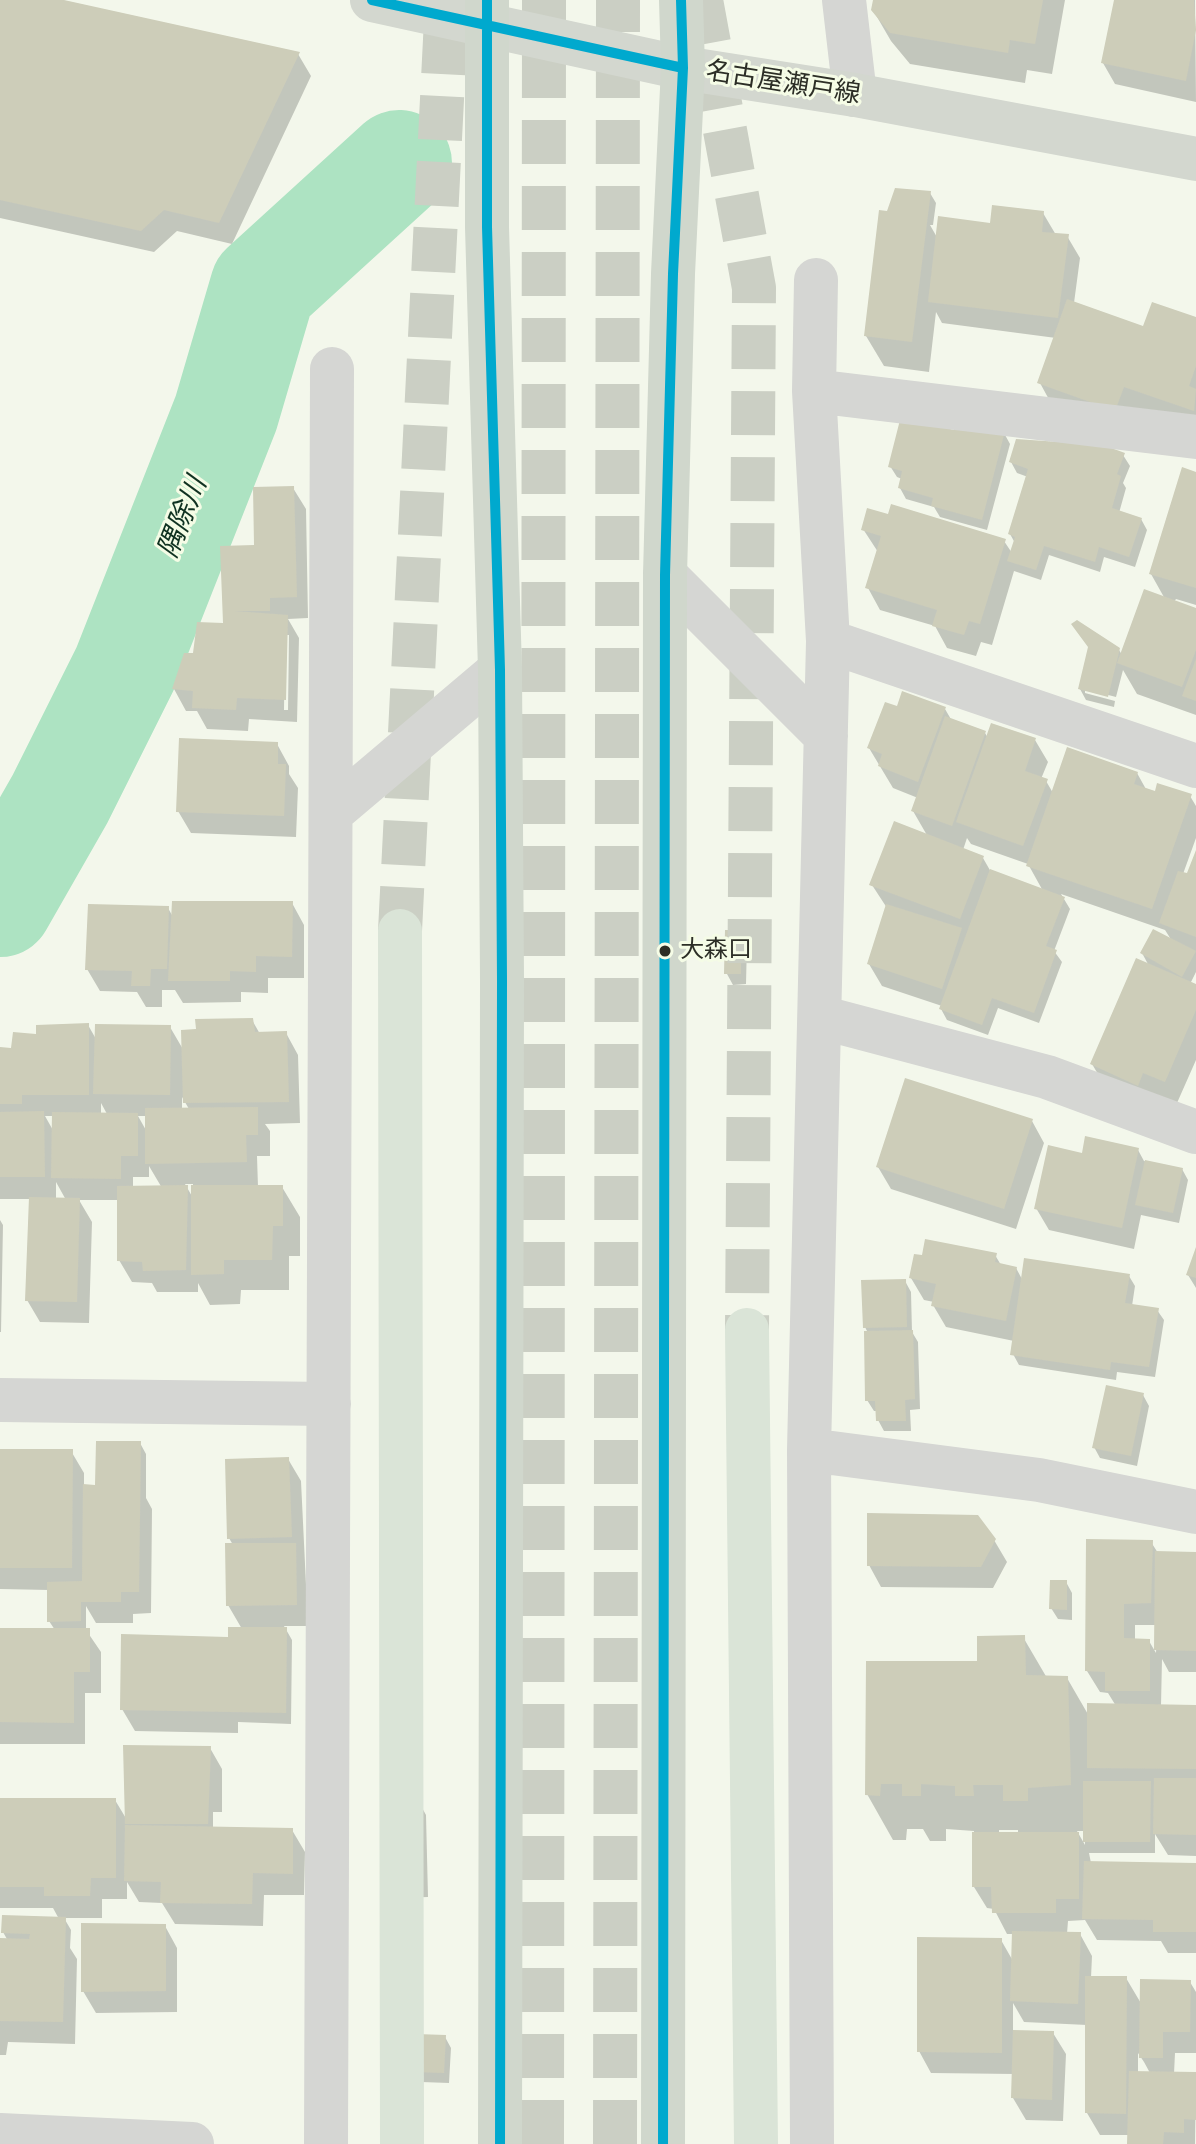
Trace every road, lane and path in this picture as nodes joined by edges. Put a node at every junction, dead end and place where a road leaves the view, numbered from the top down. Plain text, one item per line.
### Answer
1 (372, 0) edge
2 (681, 0) edge
3 (844, 0) edge
4 (487, 12) edge
5 (683, 68) junction
6 (855, 95) junction
7 (1196, 159) edge
8 (816, 280) dead end
9 (332, 369) dead end
10 (814, 391) junction
11 (1196, 437) edge
12 (665, 575) junction
13 (828, 641) junction
14 (500, 670) junction
15 (826, 736) junction
16 (1196, 766) edge
17 (331, 813) junction
18 (400, 931) tunnel mouth
19 (820, 1017) junction
20 (1196, 1132) edge
21 (747, 1330) tunnel mouth
22 (0, 1400) edge
23 (329, 1404) junction
24 (809, 1450) junction
25 (1196, 1512) edge
26 (0, 2135) edge
27 (192, 2144) edge
28 (326, 2144) edge
29 (402, 2144) edge
30 (500, 2144) edge
31 (663, 2144) edge
32 (756, 2144) edge
33 (812, 2144) edge

1 - 4 main road, 名古屋瀬戸線
2 - 5 highway
3 - 6 street
4 - 5 main road, 名古屋瀬戸線
4 - 14 highway
5 - 6 main road, 名古屋瀬戸線
5 - 12 highway
6 - 7 main road, 名古屋瀬戸線
8 - 10 street
9 - 17 street
10 - 11 street
10 - 13 street
12 - 15 street
12 - 31 highway
13 - 15 street
13 - 16 street
14 - 17 street
14 - 30 highway
15 - 19 street
17 - 23 street
18 - 29 highway
19 - 20 street
19 - 24 street
21 - 32 highway
22 - 23 street
23 - 28 street
24 - 25 street
24 - 33 street
26 - 27 street

